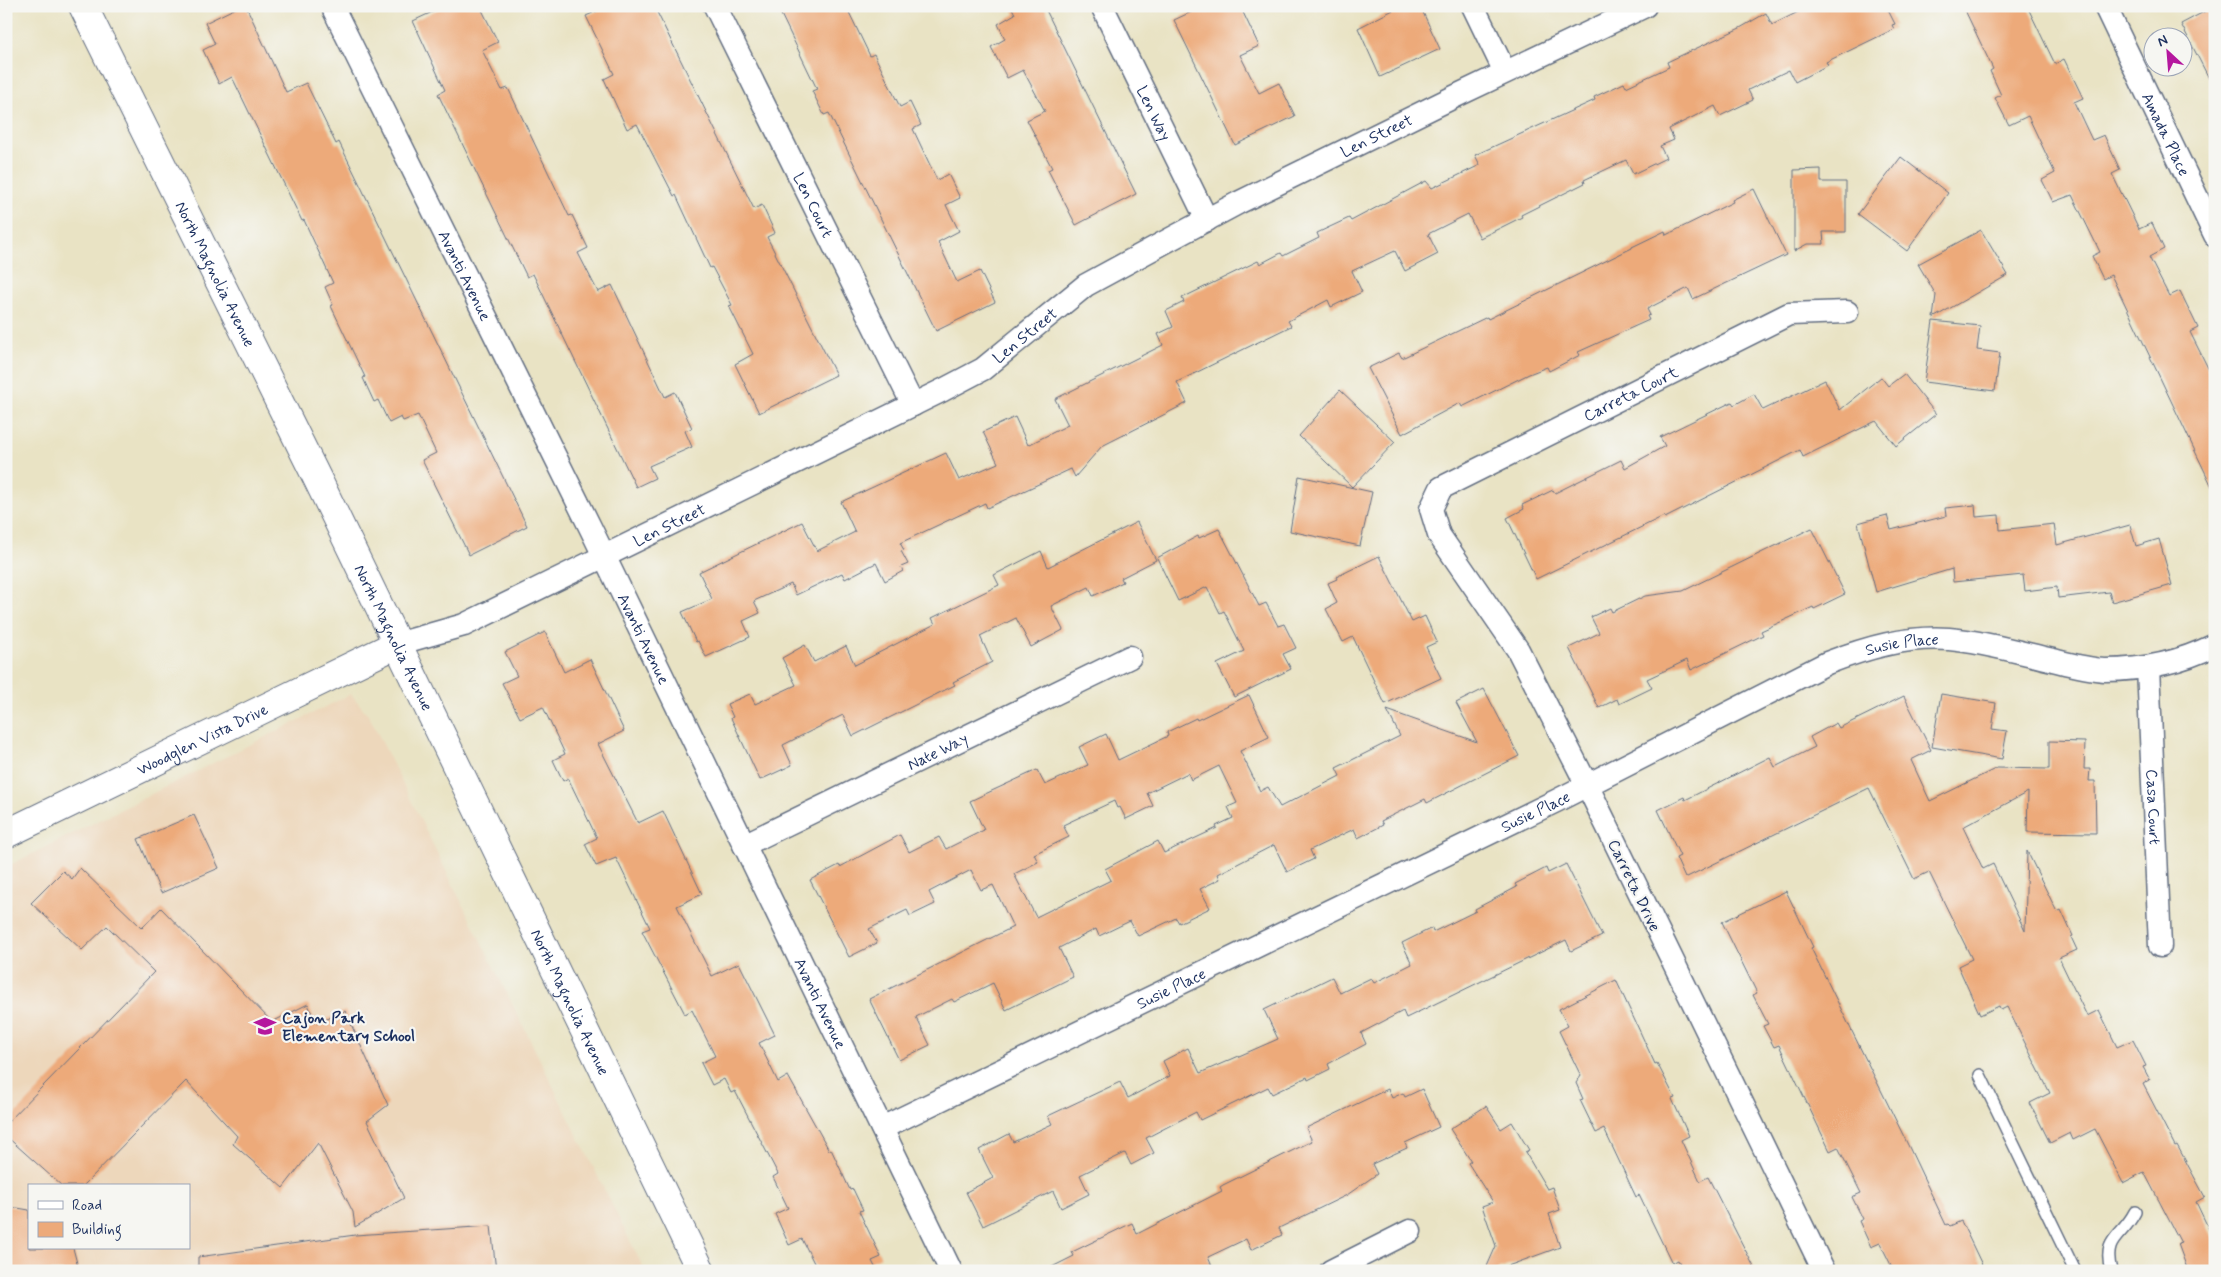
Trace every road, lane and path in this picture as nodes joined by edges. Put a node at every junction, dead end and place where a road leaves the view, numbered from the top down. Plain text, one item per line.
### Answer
1 (83, 6) edge
2 (715, 6) edge
3 (1102, 6) edge
4 (1474, 6) edge
5 (1645, 6) edge
6 (2105, 6) edge
7 (334, 10) dead end
8 (1505, 72) junction
9 (1207, 220) junction
10 (2215, 235) edge
11 (1846, 312) dead end
12 (913, 405) junction
13 (1431, 509) joint
14 (603, 555) junction
15 (397, 644) junction
16 (2215, 646) edge
17 (1130, 657) dead end
18 (2148, 667) junction
19 (1587, 785) junction
20 (6, 834) edge
21 (744, 845) junction
22 (2160, 946) dead end
23 (1980, 1075) dead end
24 (882, 1128) junction
25 (2135, 1212) dead end
26 (1410, 1231) dead end
27 (701, 1271) edge
28 (951, 1271) edge
29 (1331, 1271) edge
30 (1824, 1271) edge
31 (2075, 1271) edge
32 (2111, 1271) edge

1 - 15 main road, North Magnolia Avenue
2 - 12 street, Len Court
3 - 9 street, Len Way
4 - 8 street
5 - 8 street, Len Street
6 - 10 street, Amada Place
7 - 14 street, Avanti Avenue
8 - 9 street, Len Street
9 - 12 street, Len Street
11 - 13 street, Carreta Court
12 - 14 street, Len Street
13 - 19 street, Carreta Drive
14 - 15 street, Len Street
14 - 21 street, Avanti Avenue
15 - 20 main road, Woodglen Vista Drive
15 - 27 main road, North Magnolia Avenue
16 - 18 street, Susie Place
17 - 21 street, Nate Way
18 - 19 street, Susie Place
18 - 22 street, Casa Court
19 - 24 street, Susie Place
19 - 30 street, Carreta Drive
21 - 24 street, Avanti Avenue
23 - 31 lane
24 - 28 street, Avanti Avenue
25 - 32 lane
26 - 29 street

